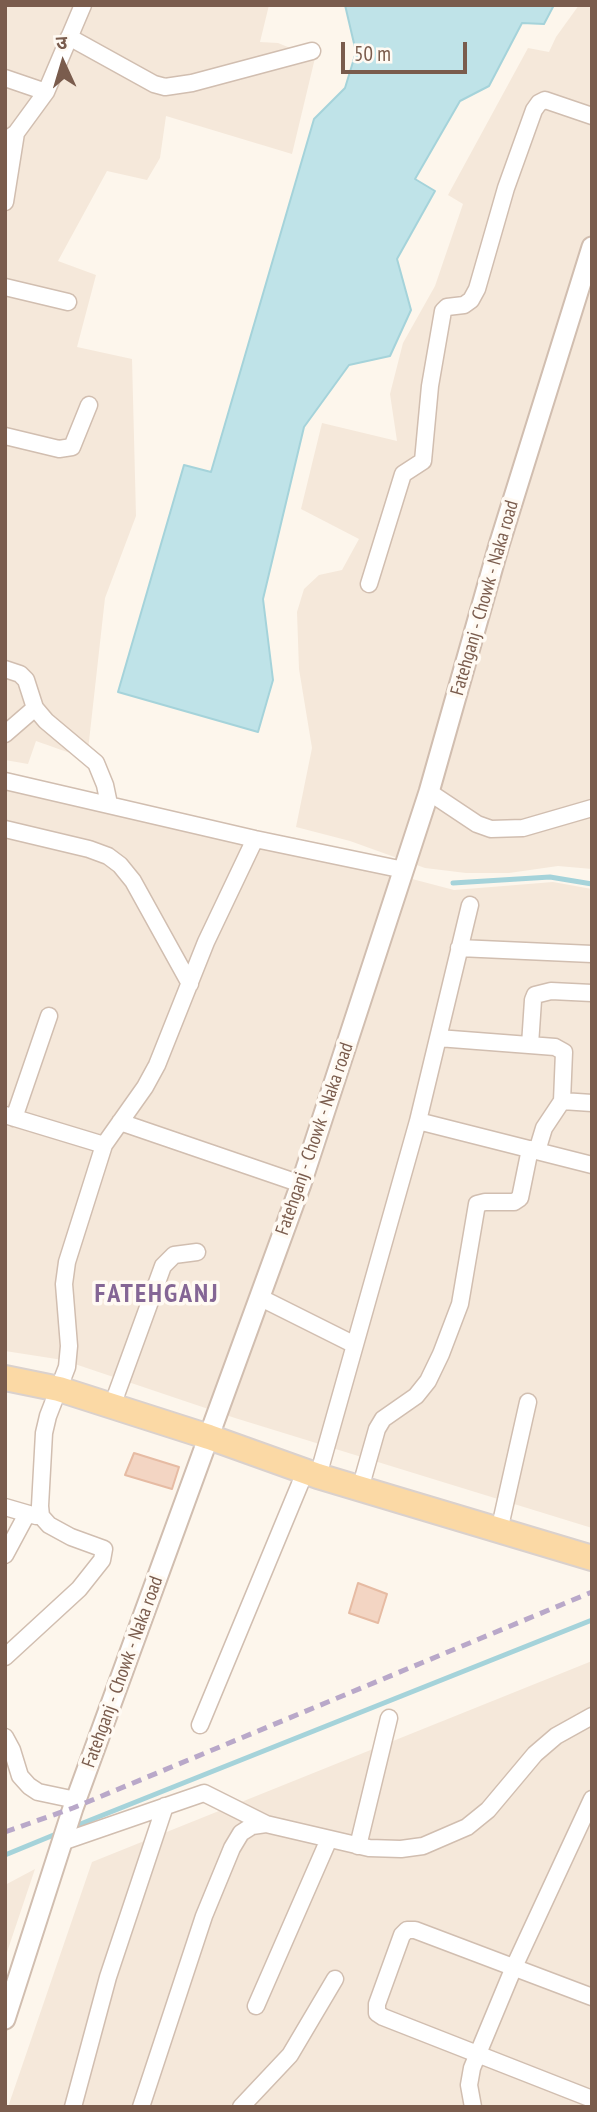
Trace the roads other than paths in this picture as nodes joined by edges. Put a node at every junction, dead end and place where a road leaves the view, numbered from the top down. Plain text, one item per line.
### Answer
1 (83, 5) edge
2 (69, 37) junction
3 (312, 51) dead end
4 (5, 78) edge
5 (46, 92) junction
6 (592, 116) edge
7 (11, 137) edge
8 (5, 202) edge
9 (592, 249) edge
10 (5, 287) edge
11 (68, 302) dead end
12 (89, 405) dead end
13 (5, 436) edge
14 (369, 584) dead end
15 (5, 669) edge
16 (35, 708) junction
17 (5, 734) edge
18 (5, 781) edge
19 (429, 792) junction
20 (108, 804) junction
21 (592, 808) edge
22 (5, 829) edge
23 (255, 839) junction
24 (404, 870) junction
25 (470, 905) dead end
26 (459, 948) junction
27 (592, 954) edge
28 (190, 984) junction
29 (592, 993) edge
30 (49, 1016) dead end
31 (438, 1038) junction
32 (530, 1045) junction
33 (562, 1101) junction
34 (592, 1103) edge
35 (9, 1117) edge
36 (418, 1121) junction
37 (120, 1122) junction
38 (104, 1145) junction
39 (533, 1150) junction
40 (592, 1165) edge
41 (301, 1184) junction
42 (197, 1252) dead end
43 (261, 1297) junction
44 (355, 1345) junction
45 (5, 1378) edge
46 (59, 1389) junction
47 (528, 1402) dead end
48 (112, 1406) junction
49 (209, 1437) junction
50 (312, 1474) junction
51 (360, 1489) junction
52 (5, 1507) edge
53 (34, 1515) junction
54 (499, 1531) junction
55 (5, 1555) edge
56 (592, 1558) edge
57 (5, 1657) edge
58 (592, 1716) edge
59 (389, 1718) dead end
60 (200, 1725) dead end
61 (5, 1737) edge
62 (592, 1799) edge
63 (165, 1806) junction
64 (73, 1809) junction
65 (266, 1824) junction
66 (329, 1839) junction
67 (61, 1842) junction
68 (358, 1846) junction
69 (514, 1967) junction
70 (335, 1979) dead end
71 (592, 1997) edge
72 (256, 2006) dead end
73 (5, 2019) edge
74 (478, 2054) junction
75 (592, 2099) edge
76 (73, 2107) edge
77 (141, 2107) edge
78 (241, 2107) edge
79 (473, 2107) edge

1 - 2 street
2 - 3 street
2 - 5 street
4 - 5 street
5 - 7 street
6 - 14 street
7 - 8 street
9 - 19 street, Fatehganj - Chowk - Naka road
10 - 11 street
12 - 13 street
15 - 16 street
16 - 17 street
16 - 20 street
18 - 20 street
19 - 21 street
19 - 24 street, Fatehganj - Chowk - Naka road
20 - 23 street
22 - 28 street
23 - 24 street
23 - 28 street
24 - 41 street, Fatehganj - Chowk - Naka road
25 - 26 street
26 - 27 street
26 - 31 street
28 - 37 street
29 - 32 street
30 - 35 street
31 - 32 street
31 - 36 street
32 - 33 street
33 - 34 street
33 - 39 street
35 - 38 street
36 - 39 street
36 - 44 street
37 - 38 street
37 - 41 street
38 - 46 street
39 - 40 street
39 - 51 street
41 - 43 street, Fatehganj - Chowk - Naka road
42 - 48 street
43 - 44 street
43 - 49 street, Fatehganj - Chowk - Naka road
44 - 50 street
45 - 46 main road
46 - 48 main road
46 - 53 street
47 - 54 street
48 - 49 main road
49 - 50 main road
49 - 64 street, Fatehganj - Chowk - Naka road
50 - 51 main road
50 - 60 street
51 - 54 main road
52 - 53 street
53 - 55 street
53 - 57 street
54 - 56 main road
58 - 68 street
59 - 68 street
61 - 64 street
62 - 69 street
63 - 65 street
63 - 67 street
63 - 76 street
64 - 67 street, Fatehganj - Chowk - Naka road
65 - 66 street
65 - 77 street
66 - 68 street
66 - 72 street
67 - 73 street, Fatehganj - Chowk - Naka road
69 - 71 street
69 - 74 street
69 - 74 street
70 - 78 street
74 - 75 street
74 - 79 street

